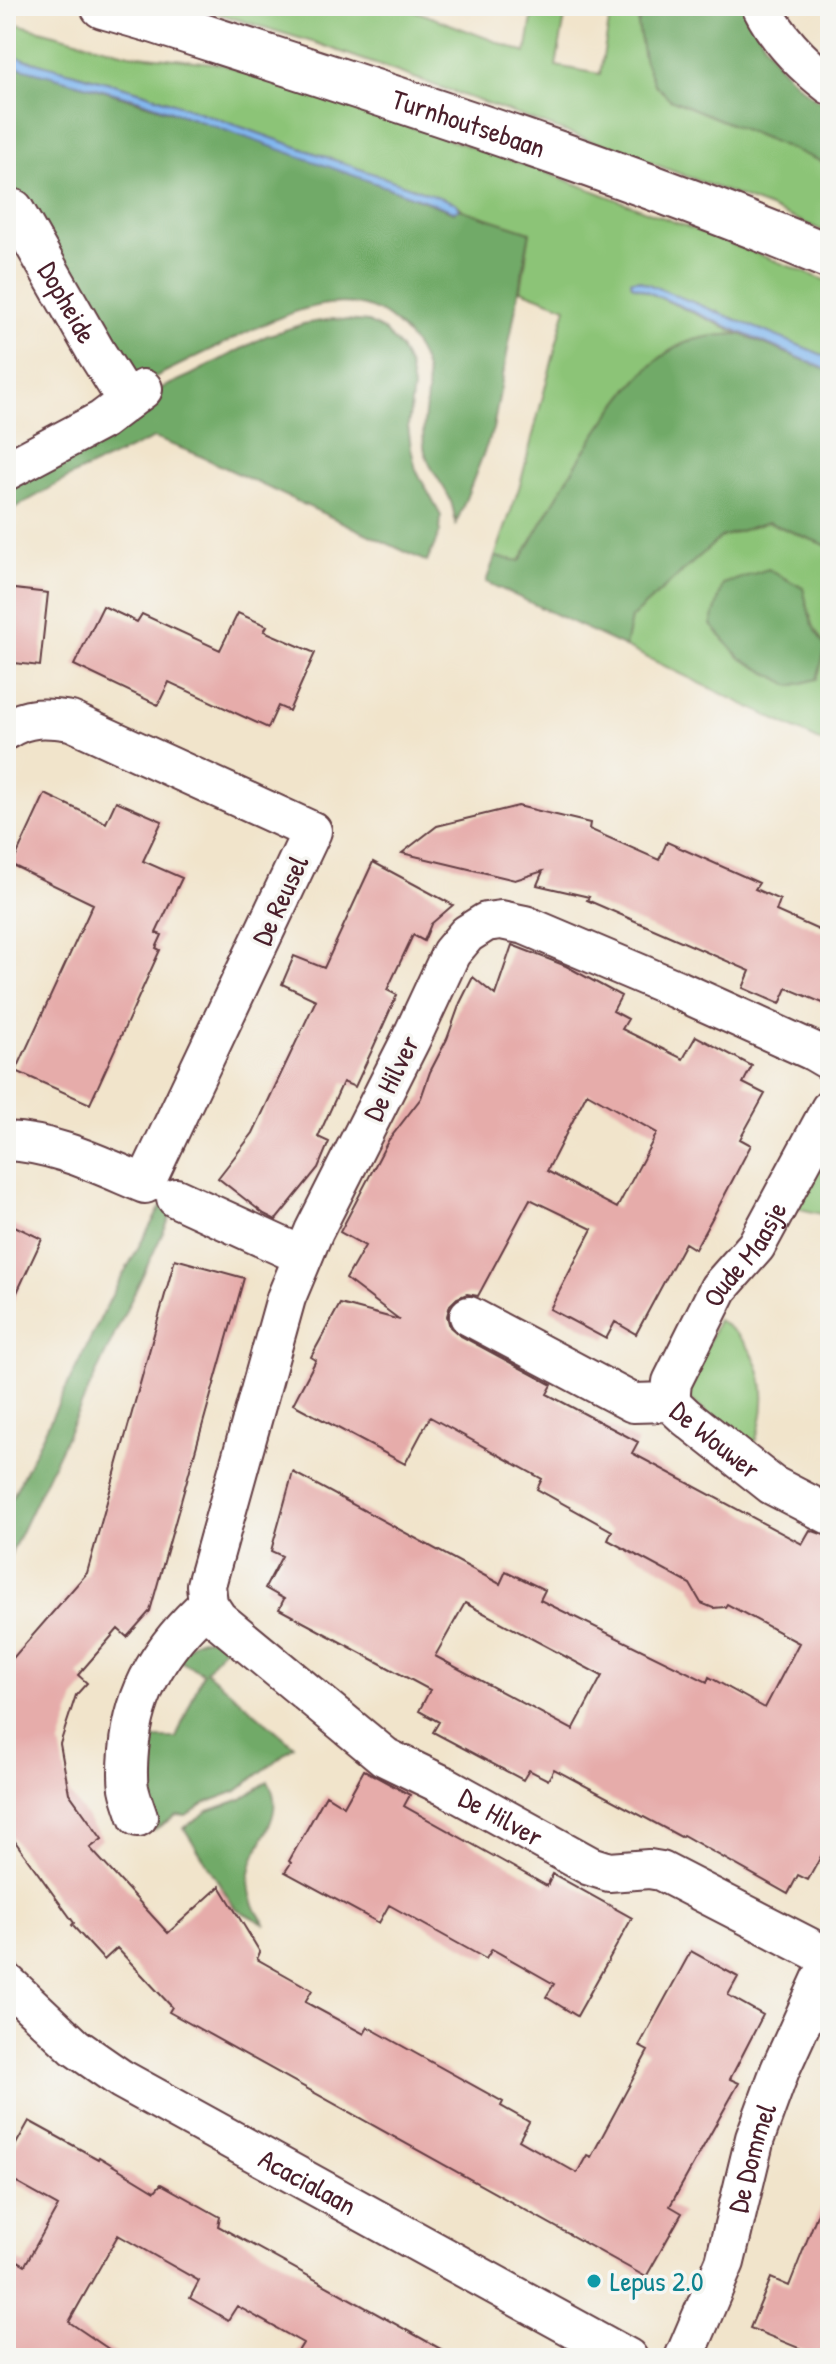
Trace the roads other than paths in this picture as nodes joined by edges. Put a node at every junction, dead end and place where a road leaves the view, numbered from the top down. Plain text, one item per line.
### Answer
1 (103, 6) edge
2 (761, 6) edge
3 (830, 85) edge
4 (6, 207) edge
5 (830, 257) edge
6 (6, 471) edge
7 (6, 730) edge
8 (830, 1061) edge
9 (830, 1109) edge
10 (6, 1141) edge
11 (160, 1191) junction
12 (303, 1256) junction
13 (469, 1316) dead end
14 (670, 1402) junction
15 (830, 1515) edge
16 (208, 1604) junction
17 (138, 1817) dead end
18 (830, 1959) edge
19 (6, 1982) edge
20 (816, 2023) edge
21 (628, 2358) edge
22 (684, 2358) edge

1 - 5 main road, Turnhoutsebaan
2 - 3 street
4 - 6 street, Dopheide
7 - 11 street, De Reusel
8 - 12 street, De Hilver
9 - 14 street, Oude Maasje
10 - 11 street
11 - 12 street
12 - 16 street, De Hilver
13 - 14 street, De Wouwer
14 - 15 street, De Wouwer
16 - 17 street
16 - 18 street, De Hilver
18 - 20 street, De Dommel
19 - 21 street, Acacialaan
20 - 22 street, De Dommel

